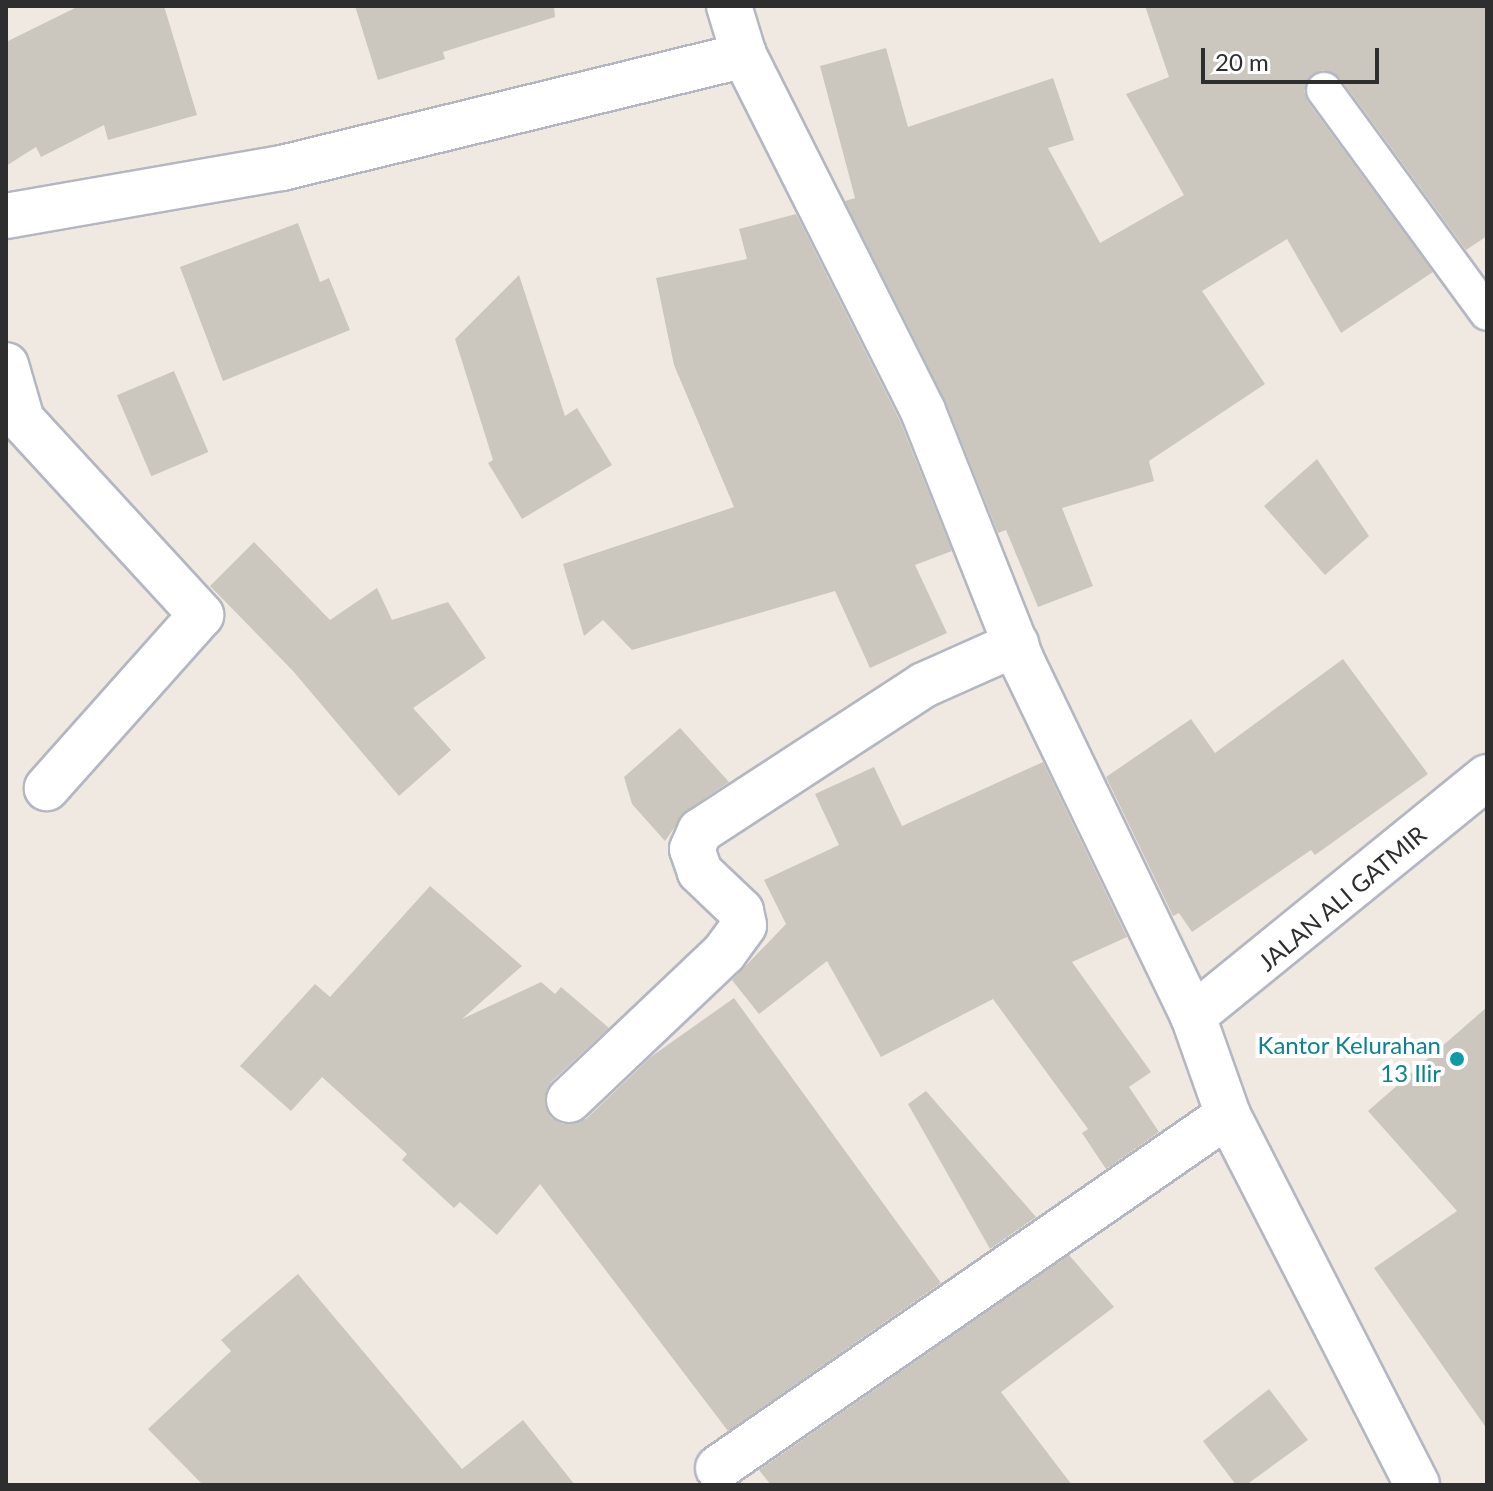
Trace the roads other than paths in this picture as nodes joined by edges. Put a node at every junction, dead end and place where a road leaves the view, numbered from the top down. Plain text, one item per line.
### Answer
1 (729, 6) edge
2 (744, 55) junction
3 (1324, 90) dead end
4 (6, 216) edge
5 (1487, 313) edge
6 (6, 365) edge
7 (14, 425) edge
8 (1016, 644) junction
9 (1487, 777) edge
10 (47, 788) dead end
11 (1193, 1016) junction
12 (569, 1100) dead end
13 (1228, 1115) junction
14 (718, 1468) dead end
15 (1417, 1485) edge

1 - 2 street
2 - 4 street
2 - 8 street
3 - 5 lane
6 - 7 street
7 - 10 street
8 - 11 street
8 - 12 street
9 - 11 street, JALAN ALI GATMIR
11 - 13 street
13 - 14 street
13 - 15 street

